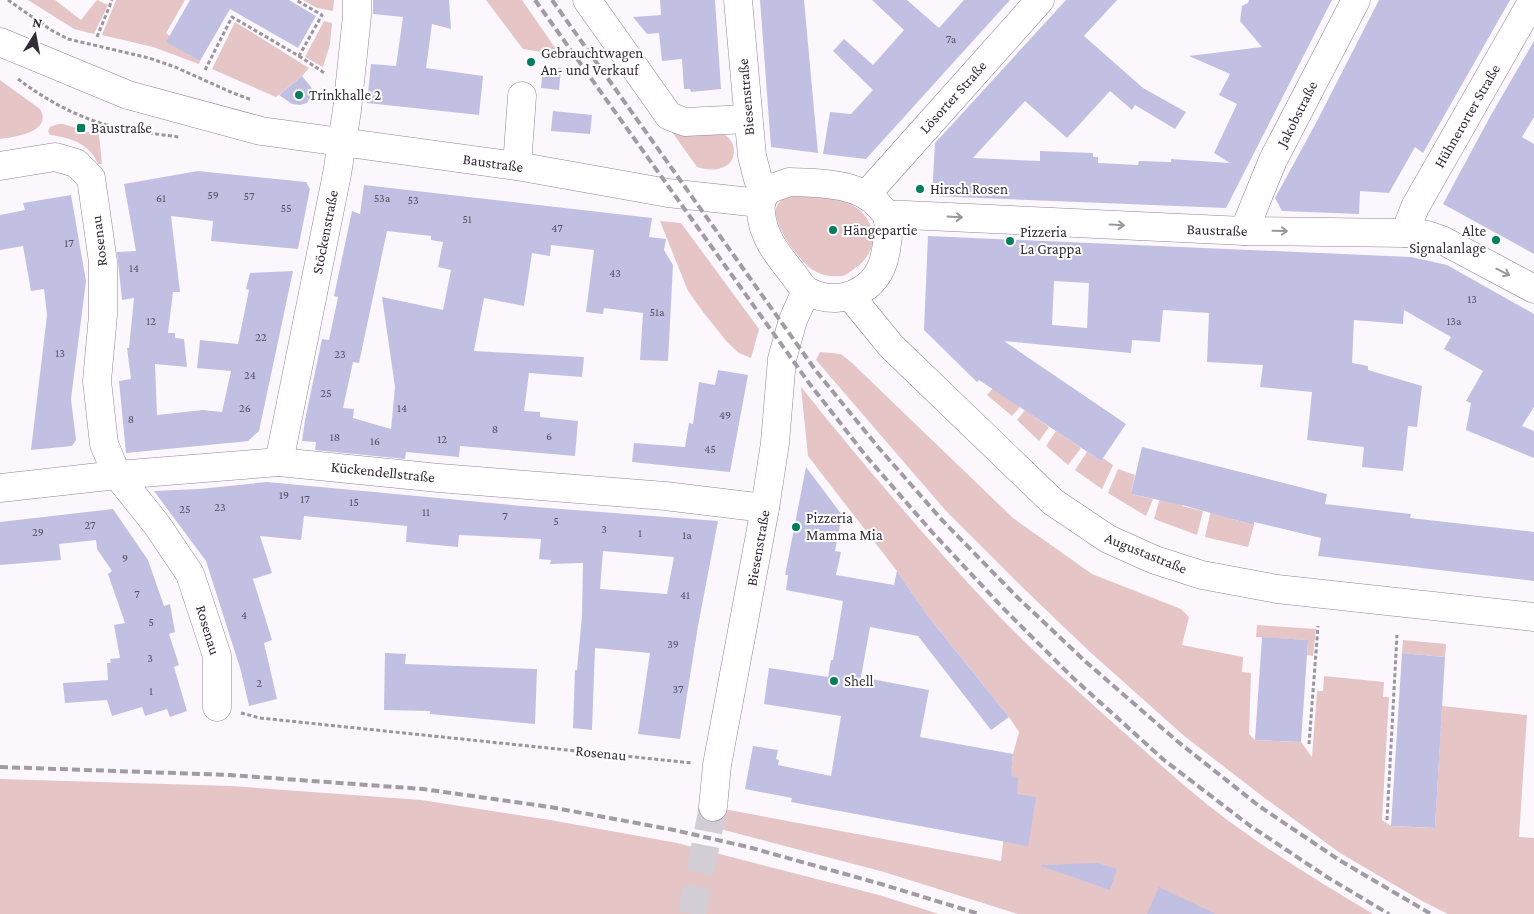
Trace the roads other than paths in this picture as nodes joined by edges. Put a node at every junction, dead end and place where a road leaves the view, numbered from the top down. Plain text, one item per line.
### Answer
1 (358, 0) edge
2 (587, 0) edge
3 (738, 0) edge
4 (1040, 0) edge
5 (1356, 0) edge
6 (1532, 0) edge
7 (0, 42) edge
8 (522, 96) dead end
9 (748, 119) junction
10 (342, 141) junction
11 (0, 166) edge
12 (517, 166) junction
13 (866, 195) junction
14 (764, 197) junction
15 (887, 216) junction
16 (1244, 231) junction
17 (1405, 233) junction
18 (1534, 289) edge
19 (806, 291) junction
20 (850, 297) junction
21 (279, 462) junction
22 (117, 475) junction
23 (0, 488) edge
24 (765, 508) junction
25 (1534, 617) edge
26 (217, 707) road end
27 (712, 807) tunnel mouth

1 - 10 street, Stöckenstraße
2 - 9 street
3 - 9 street, Biesenstraße
4 - 13 street, Lösorter Straße
5 - 16 street, Jakobstraße
6 - 17 street, Hühnerorter Straße
7 - 10 street, Baustraße
8 - 12 street
9 - 14 street, Biesenstraße
10 - 12 street, Baustraße
10 - 21 street, Stöckenstraße
11 - 22 street, Rosenau
12 - 14 street, Baustraße
13 - 14 street, Baustraße
13 - 15 street, Baustraße
14 - 19 street
15 -> 16 street, Baustraße
15 - 20 street
16 -> 17 street, Baustraße
17 -> 18 street, Baustraße
19 - 20 street
19 - 24 street, Biesenstraße
20 - 25 street, Augustastraße
21 - 22 street, Kückendellstraße
21 - 24 street, Kückendellstraße
22 - 23 street, Kückendellstraße
22 - 26 street, Rosenau
24 - 27 street, Biesenstraße

